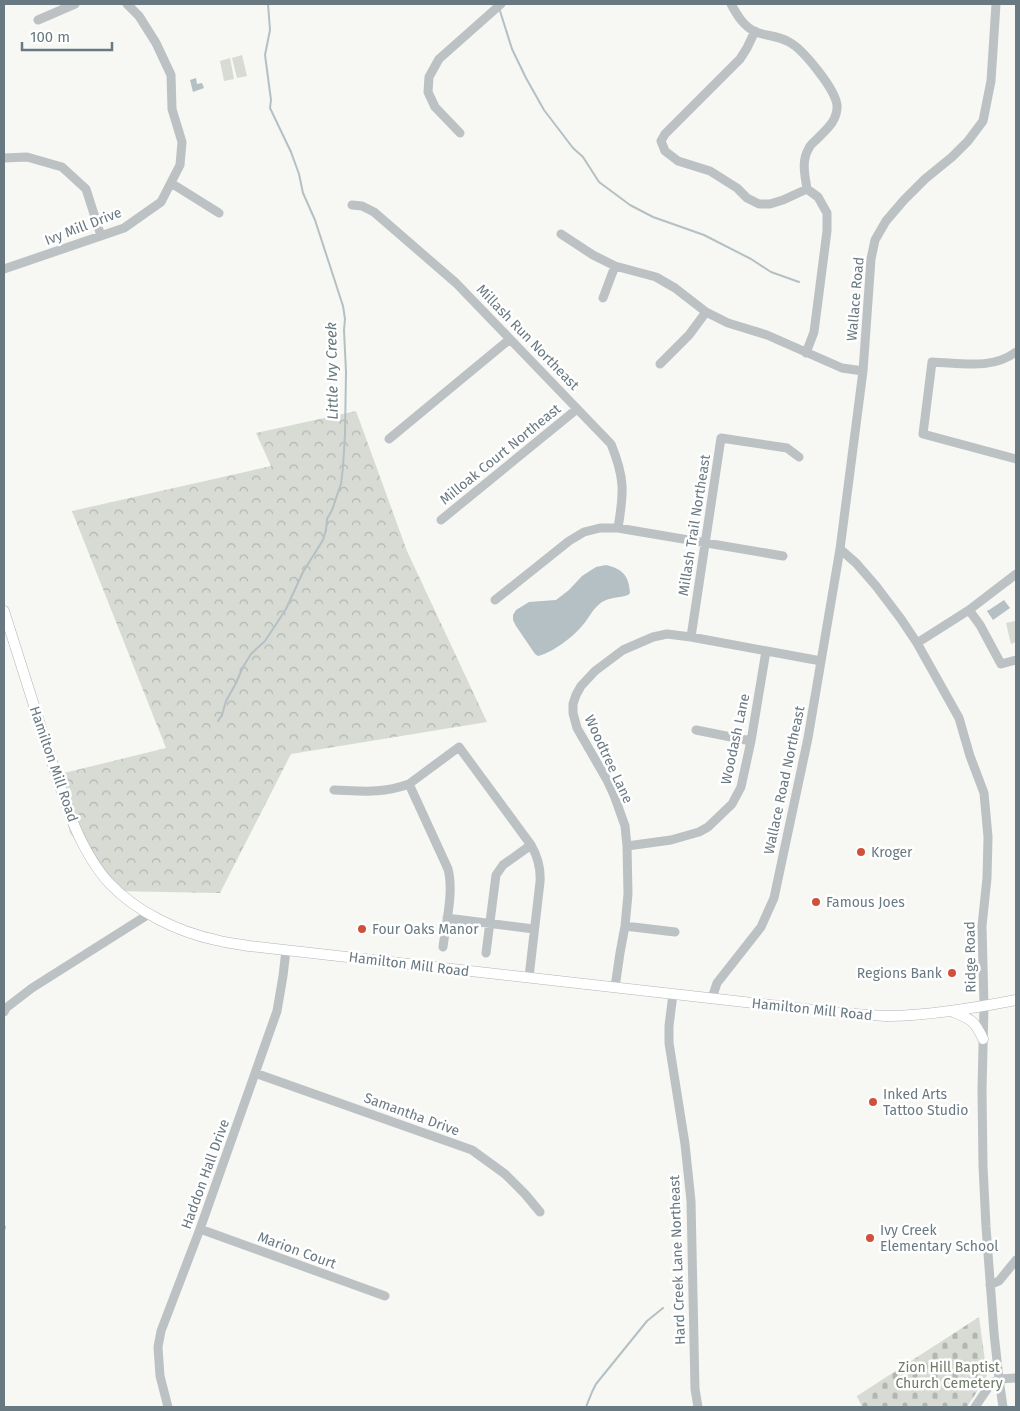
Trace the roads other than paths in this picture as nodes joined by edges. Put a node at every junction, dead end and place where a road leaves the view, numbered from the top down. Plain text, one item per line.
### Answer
1 (75, 4) edge
2 (128, 4) edge
3 (500, 4) edge
4 (732, 4) edge
5 (996, 4) edge
6 (38, 20) dead end
7 (755, 31) junction
8 (460, 133) dead end
9 (4, 158) edge
10 (171, 183) junction
11 (807, 189) junction
12 (352, 205) dead end
13 (220, 213) dead end
14 (561, 234) dead end
15 (101, 236) junction
16 (615, 266) junction
17 (4, 269) edge
18 (603, 298) dead end
19 (706, 312) junction
20 (510, 339) junction
21 (806, 352) junction
22 (1016, 352) edge
23 (660, 364) dead end
24 (863, 372) junction
25 (577, 409) junction
26 (389, 439) dead end
27 (798, 456) dead end
28 (1016, 459) edge
29 (441, 520) dead end
30 (618, 528) junction
31 (705, 543) junction
32 (840, 549) junction
33 (783, 556) dead end
34 (1016, 574) edge
35 (495, 600) dead end
36 (969, 610) junction
37 (4, 611) edge
38 (691, 637) junction
39 (917, 643) junction
40 (766, 651) junction
41 (1016, 660) edge
42 (821, 661) junction
43 (696, 730) dead end
44 (751, 741) junction
45 (409, 784) junction
46 (334, 790) dead end
47 (531, 845) junction
48 (626, 846) junction
49 (149, 914) junction
50 (447, 918) junction
51 (489, 923) junction
52 (625, 926) junction
53 (534, 929) junction
54 (675, 932) dead end
55 (443, 947) dead end
56 (286, 950) junction
57 (486, 953) dead end
58 (529, 977) junction
59 (615, 987) junction
60 (673, 994) junction
61 (712, 998) junction
62 (1016, 1000) edge
63 (984, 1006) junction
64 (950, 1011) junction
65 (4, 1012) edge
66 (983, 1039) junction
67 (255, 1073) junction
68 (540, 1212) dead end
69 (200, 1229) junction
70 (1016, 1260) edge
71 (990, 1285) junction
72 (385, 1296) dead end
73 (1016, 1378) edge
74 (998, 1379) junction
75 (983, 1395) junction
76 (1002, 1404) edge
77 (168, 1407) edge
78 (698, 1407) edge
79 (975, 1407) edge

1 - 6 street
2 - 10 street, Ivy Mill Drive
3 - 8 street
4 - 7 street
5 - 24 street, Wallace Road
7 - 11 street
7 - 11 street
9 - 15 street
10 - 13 street
10 - 15 street, Ivy Mill Drive
11 - 21 street
12 - 20 street, Millash Run Northeast
14 - 16 street
15 - 17 street, Ivy Mill Drive
16 - 18 street
16 - 19 street
19 - 21 street
19 - 23 street
20 - 25 street, Millash Run Northeast
20 - 26 street
21 - 24 street
22 - 28 street
24 - 32 street, Wallace Road
25 - 29 street, Milloak Court Northeast
25 - 30 street, Millash Run Northeast
27 - 31 street, Millash Trail Northeast
30 - 31 street
30 - 35 street
31 - 33 street
31 - 38 street, Millash Trail Northeast
32 - 39 street, Ridge Road
32 - 42 street, Wallace Road Northeast
34 - 36 street
36 - 39 street
36 - 41 street
37 - 49 main road, Hamilton Mill Road
38 - 40 street, Woodtree Lane
38 - 48 street, Woodtree Lane
39 - 63 street, Ridge Road
40 - 42 street, Woodtree Lane
40 - 44 street, Woodash Lane
42 - 61 street, Wallace Road Northeast
43 - 44 street
44 - 48 street, Woodash Lane
45 - 46 street
45 - 47 street
45 - 50 street
47 - 51 street
47 - 53 street
48 - 52 street, Woodtree Lane
49 - 56 main road, Hamilton Mill Road
49 - 65 street
50 - 51 street
50 - 55 street
51 - 53 street
51 - 57 street
52 - 54 street
52 - 59 street, Woodtree Lane
53 - 58 street
56 - 58 main road, Hamilton Mill Road
56 - 67 street, Haddon Hall Drive
58 - 59 main road, Hamilton Mill Road
59 - 60 main road, Hamilton Mill Road
60 - 61 main road, Hamilton Mill Road
60 - 78 street, Hard Creek Lane Northeast
61 - 64 main road, Hamilton Mill Road
62 - 63 main road, Hamilton Mill Road
63 - 64 main road, Hamilton Mill Road
63 - 66 street, Ridge Road
64 - 66 main road
66 - 71 street, Ridge Road
67 - 68 street, Samantha Drive
67 - 69 street, Haddon Hall Drive
69 - 72 street, Marion Court
69 - 77 street, Haddon Hall Drive
70 - 71 street
71 - 74 street, Ridge Road
73 - 74 street
74 - 75 street
74 - 76 street, Ridge Road
75 - 76 street
75 - 79 street

